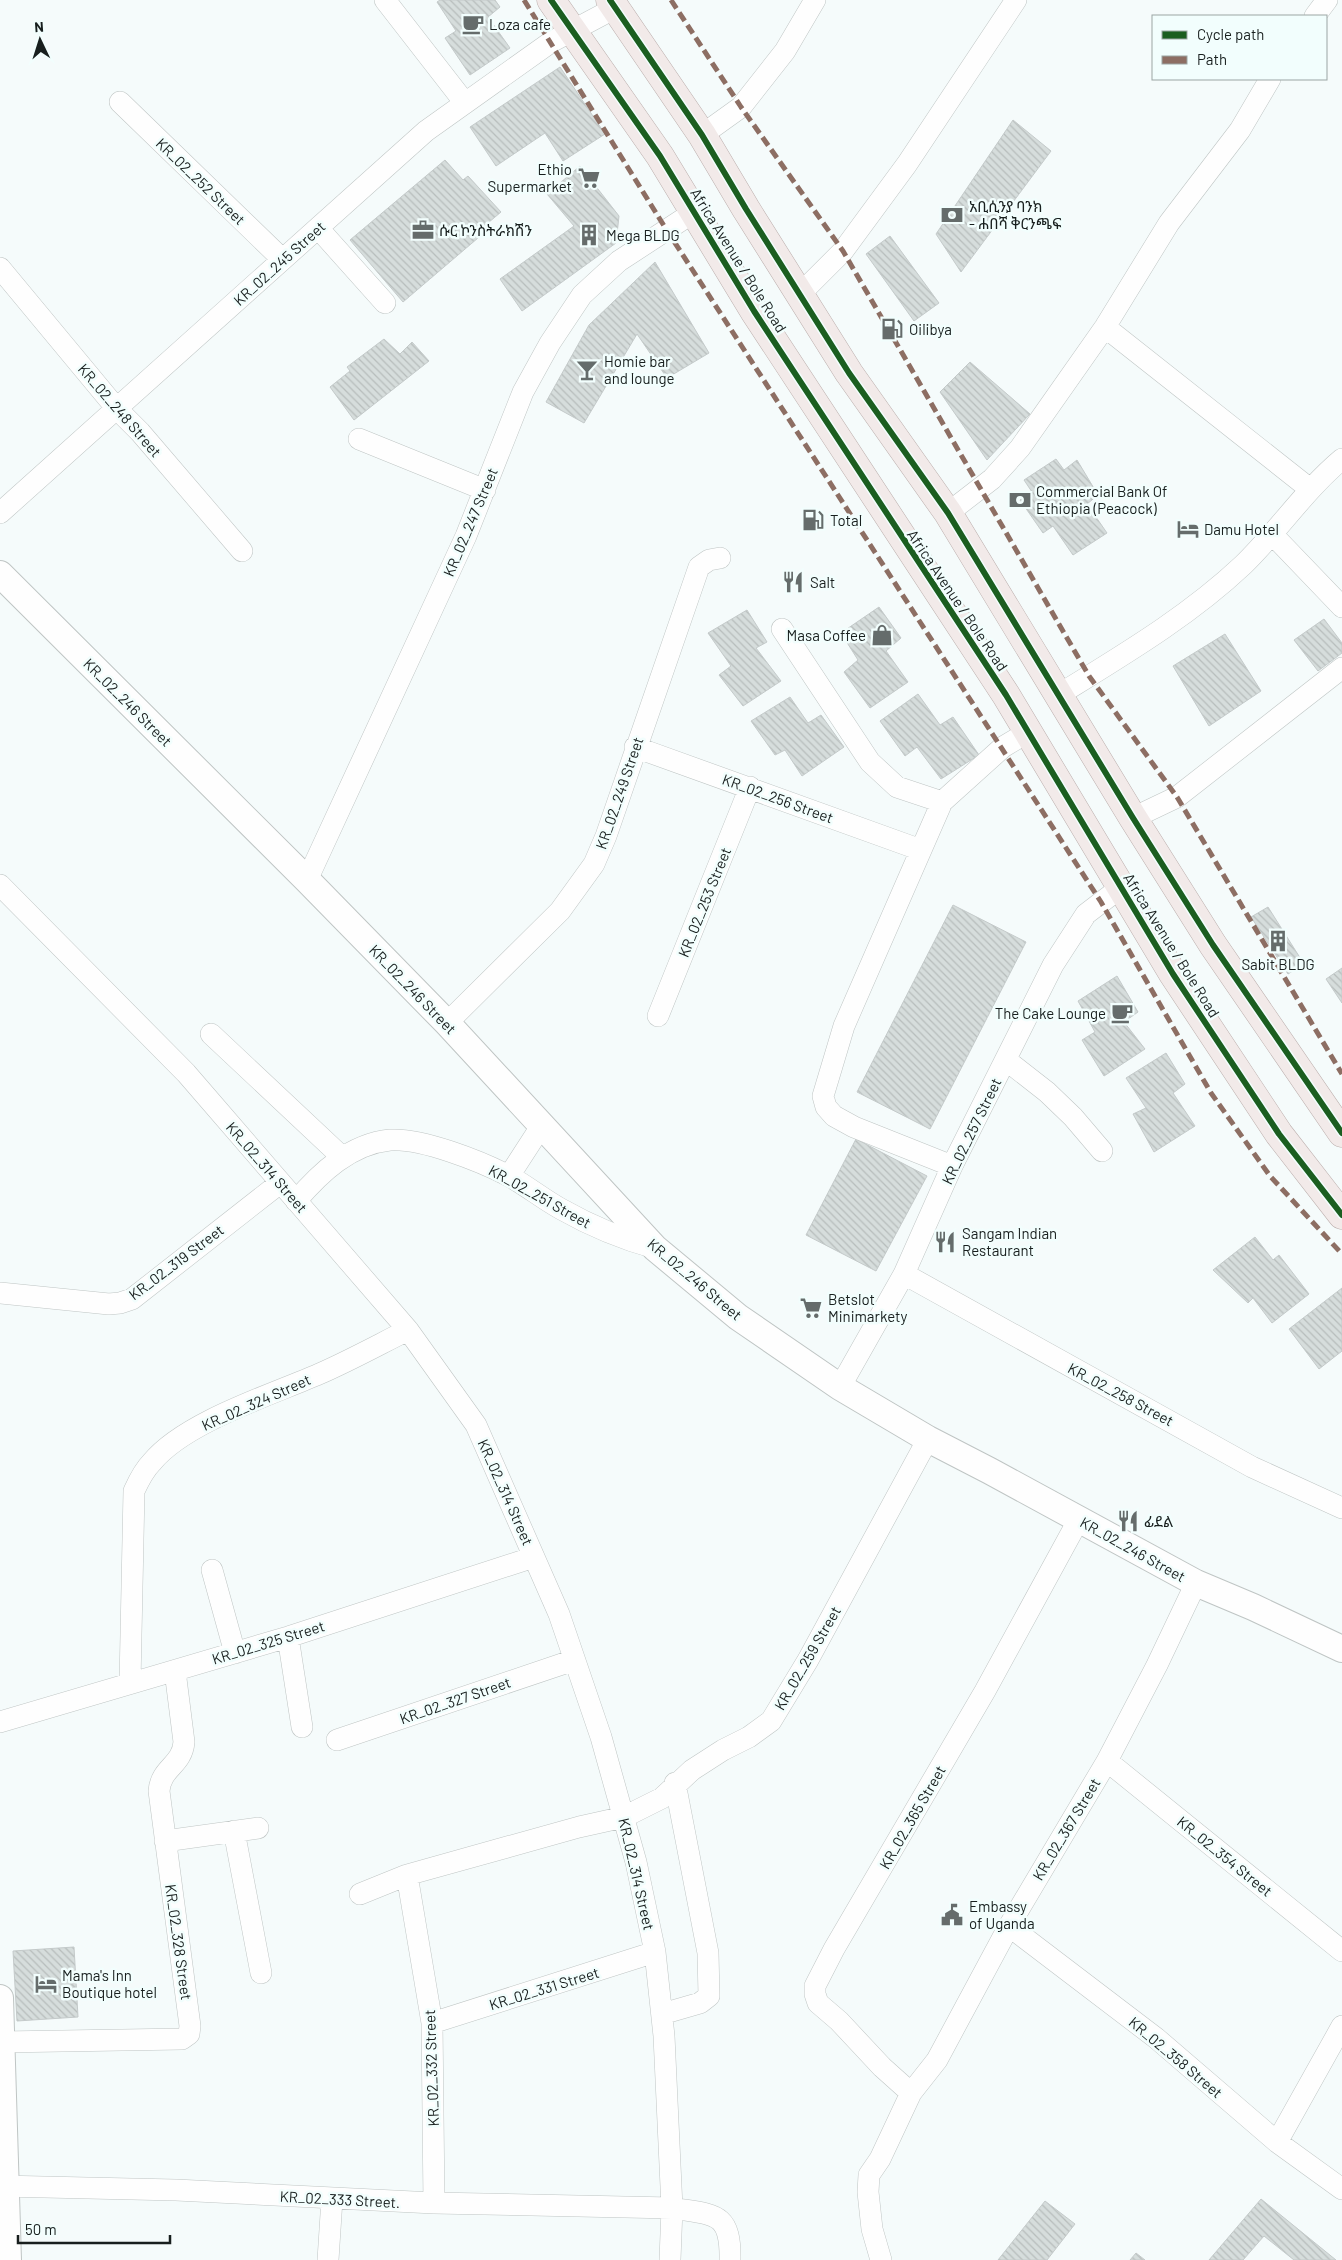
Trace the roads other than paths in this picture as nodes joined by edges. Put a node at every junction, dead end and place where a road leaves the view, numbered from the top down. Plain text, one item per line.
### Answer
1 (385, 0) edge
2 (552, 0) edge
3 (815, 0) edge
4 (1016, 0) edge
5 (1327, 0) edge
6 (613, 4) edge
7 (1316, 15) edge
8 (574, 32) junction
9 (1269, 80) edge
10 (120, 102) dead end
11 (465, 103) junction
12 (702, 134) junction
13 (694, 212) junction
14 (318, 228) junction
15 (282, 259) junction
16 (0, 268) edge
17 (800, 294) junction
18 (385, 303) dead end
19 (1105, 328) junction
20 (117, 409) junction
21 (359, 439) dead end
22 (1342, 459) edge
23 (1310, 489) junction
24 (485, 490) junction
25 (0, 513) edge
26 (948, 513) junction
27 (1272, 534) junction
28 (242, 551) dead end
29 (720, 558) dead end
30 (0, 574) edge
31 (1342, 607) edge
32 (782, 629) dead end
33 (1342, 668) edge
34 (1060, 694) junction
35 (1028, 732) junction
36 (635, 747) junction
37 (750, 787) junction
38 (942, 802) junction
39 (1134, 818) junction
40 (921, 850) junction
41 (307, 880) junction
42 (0, 885) edge
43 (1120, 888) junction
44 (658, 1016) dead end
45 (446, 1023) junction
46 (211, 1034) dead end
47 (1006, 1060) junction
48 (542, 1125) junction
49 (1342, 1133) edge
50 (1102, 1151) dead end
51 (342, 1157) junction
52 (952, 1166) junction
53 (509, 1176) junction
54 (280, 1183) junction
55 (296, 1201) junction
56 (1342, 1215) edge
57 (656, 1248) junction
58 (904, 1274) junction
59 (0, 1293) edge
60 (408, 1330) junction
61 (840, 1387) junction
62 (928, 1439) junction
63 (1342, 1508) edge
64 (1079, 1519) junction
65 (534, 1557) junction
66 (212, 1570) dead end
67 (1196, 1584) junction
68 (288, 1637) junction
69 (1342, 1649) edge
70 (235, 1653) junction
71 (574, 1660) junction
72 (175, 1671) junction
73 (130, 1683) junction
74 (0, 1722) edge
75 (302, 1727) dead end
76 (337, 1740) dead end
77 (1107, 1761) junction
78 (676, 1784) junction
79 (624, 1817) junction
80 (258, 1828) dead end
81 (234, 1831) junction
82 (165, 1842) junction
83 (407, 1875) junction
84 (360, 1894) dead end
85 (1009, 1926) junction
86 (1342, 1951) edge
87 (655, 1952) junction
88 (261, 1973) dead end
89 (0, 1998) edge
90 (662, 2014) junction
91 (432, 2023) junction
92 (1342, 2026) edge
93 (2, 2042) junction
94 (911, 2093) junction
95 (1277, 2142) junction
96 (4, 2186) edge
97 (1342, 2190) edge
98 (332, 2199) junction
99 (434, 2203) junction
100 (672, 2208) junction
101 (8, 2260) edge
102 (328, 2260) edge
103 (670, 2260) edge
104 (730, 2260) edge
105 (881, 2260) edge

1 - 11 street
2 - 8 main road, Africa Avenue / Bole Road
3 - 12 street
4 - 17 street
5 - 7 street
6 - 8 street, KR_02_245 Street
6 - 12 main road
8 - 11 street, KR_02_245 Street
8 - 13 main road, Africa Avenue / Bole Road
9 - 19 street
10 - 15 street, KR_02_252 Street
11 - 14 street, KR_02_245 Street
12 - 17 main road
13 - 24 street, KR_02_247 Street
13 - 35 main road, Africa Avenue / Bole Road
14 - 15 street, KR_02_245 Street
14 - 18 street
15 - 20 street, KR_02_245 Street
16 - 20 street, KR_02_248 Street
17 - 26 main road
19 - 23 street
19 - 26 street
20 - 25 street, KR_02_245 Street
20 - 28 street, KR_02_248 Street
21 - 24 street
22 - 23 street
23 - 27 street
24 - 41 street, KR_02_247 Street
26 - 34 main road
27 - 31 street
27 - 34 street
29 - 36 street, KR_02_249 Street
30 - 41 street, KR_02_246 Street
32 - 38 street
33 - 39 street
34 - 39 main road
35 - 38 street
35 - 43 main road, Africa Avenue / Bole Road
36 - 37 street, KR_02_256 Street
36 - 45 street, KR_02_249 Street
37 - 40 street, KR_02_256 Street
37 - 44 street, KR_02_253 Street
38 - 40 street
39 - 49 main road
40 - 52 street
41 - 45 street, KR_02_246 Street
42 - 54 street, KR_02_314 Street
43 - 47 street, KR_02_257 Street
43 - 56 main road, Africa Avenue / Bole Road
45 - 48 street, KR_02_246 Street
46 - 51 street
47 - 50 street
47 - 52 street, KR_02_257 Street
48 - 53 street
48 - 57 street, KR_02_246 Street
51 - 53 street, KR_02_251 Street
51 - 55 street, KR_02_251 Street
52 - 58 street, KR_02_257 Street
53 - 57 street, KR_02_251 Street
54 - 55 street, KR_02_314 Street
54 - 59 street, KR_02_319 Street
55 - 60 street, KR_02_314 Street
57 - 61 street, KR_02_246 Street
58 - 61 street, KR_02_257 Street
58 - 63 street, KR_02_258 Street
60 - 65 street, KR_02_314 Street
60 - 73 street, KR_02_324 Street
61 - 62 street, KR_02_246 Street
62 - 64 street, KR_02_246 Street
62 - 78 street, KR_02_259 Street
64 - 67 street, KR_02_246 Street
64 - 94 street, KR_02_365 Street
65 - 68 street, KR_02_325 Street
65 - 71 street, KR_02_314 Street
66 - 70 street
67 - 69 street, KR_02_246 Street
67 - 77 street, KR_02_367 Street
68 - 70 street, KR_02_325 Street
68 - 75 street
70 - 72 street, KR_02_325 Street
71 - 76 street, KR_02_327 Street
71 - 79 street, KR_02_314 Street
72 - 73 street, KR_02_325 Street
72 - 82 street, KR_02_328 Street
73 - 74 street, KR_02_325 Street
77 - 85 street, KR_02_367 Street
77 - 86 street, KR_02_354 Street
78 - 79 street, KR_02_259 Street
78 - 90 street
79 - 83 street
79 - 87 street, KR_02_314 Street
80 - 81 street
81 - 82 street
81 - 88 street
82 - 93 street, KR_02_328 Street
83 - 84 street
83 - 91 street, KR_02_332 Street
85 - 94 street, KR_02_367 Street
85 - 95 street, KR_02_358 Street
87 - 90 street, KR_02_314 Street
87 - 91 street, KR_02_331 Street
89 - 93 street
90 - 100 street, KR_02_314 Street
91 - 99 street, KR_02_332 Street
92 - 95 street
93 - 96 street
94 - 105 street, KR_02_367 Street
95 - 97 street, KR_02_358 Street
96 - 98 street, KR_02_333 Street.
96 - 101 street
98 - 99 street, KR_02_333 Street.
98 - 102 street
99 - 100 street, KR_02_333 Street.
100 - 103 street, KR_02_314 Street
100 - 104 street, KR_02_333 Street.

